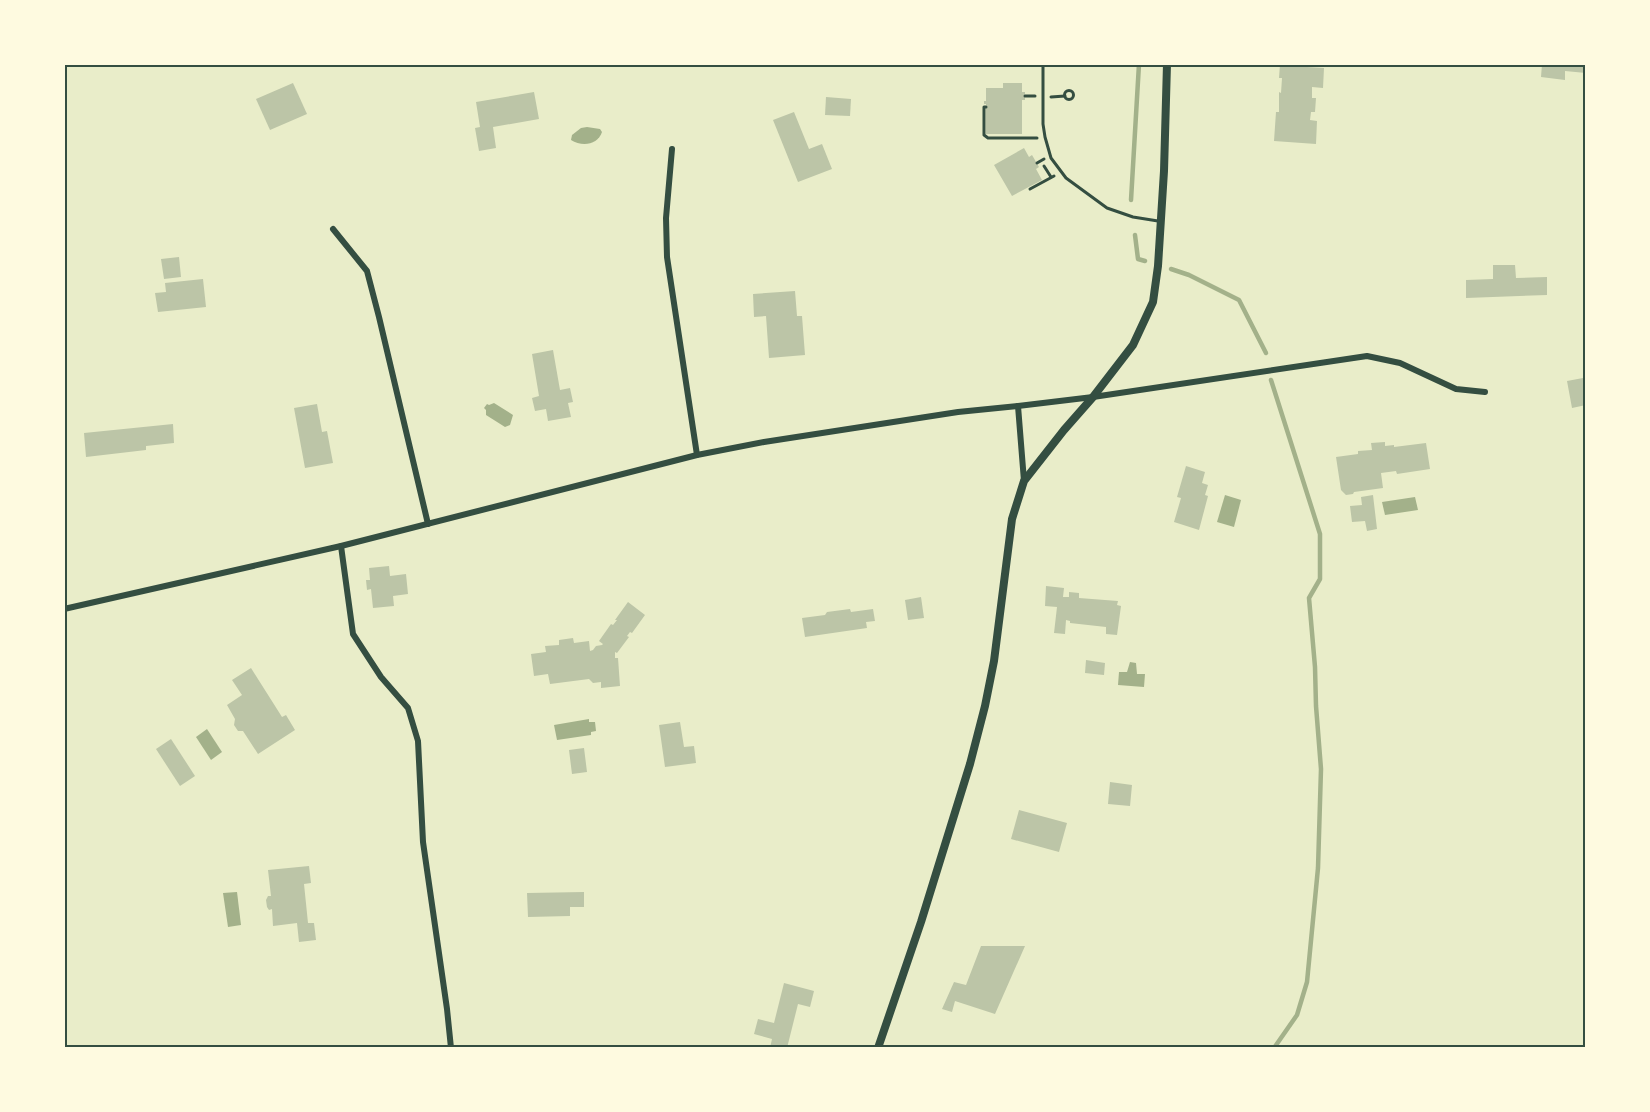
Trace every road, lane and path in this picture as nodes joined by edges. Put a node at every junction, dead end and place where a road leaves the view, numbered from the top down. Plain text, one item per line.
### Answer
1 (1043, 64) edge
2 (1167, 64) edge
3 (1065, 96) dead end
4 (1042, 97) junction
5 (986, 107) dead end
6 (1045, 137) junction
7 (672, 149) dead end
8 (1041, 160) dead end
9 (1061, 172) junction
10 (1051, 177) junction
11 (1030, 189) dead end
12 (1161, 221) junction
13 (333, 229) dead end
14 (1485, 392) dead end
15 (1093, 397) junction
16 (1018, 406) junction
17 (697, 455) junction
18 (1024, 481) junction
19 (428, 524) junction
20 (341, 546) junction
21 (64, 609) edge
22 (451, 1047) edge
23 (878, 1047) edge

1 - 4 lane
2 - 12 street
3 - 4 path
4 - 6 lane
5 - 6 path
6 - 9 lane
7 - 17 street
8 - 10 path
9 - 10 path
9 - 12 lane
10 - 11 path
12 - 15 street
13 - 19 street
14 - 15 street
15 - 16 street
15 - 18 street
16 - 17 street
16 - 18 street
17 - 19 street
18 - 23 street
19 - 20 street
20 - 21 street
20 - 22 street

